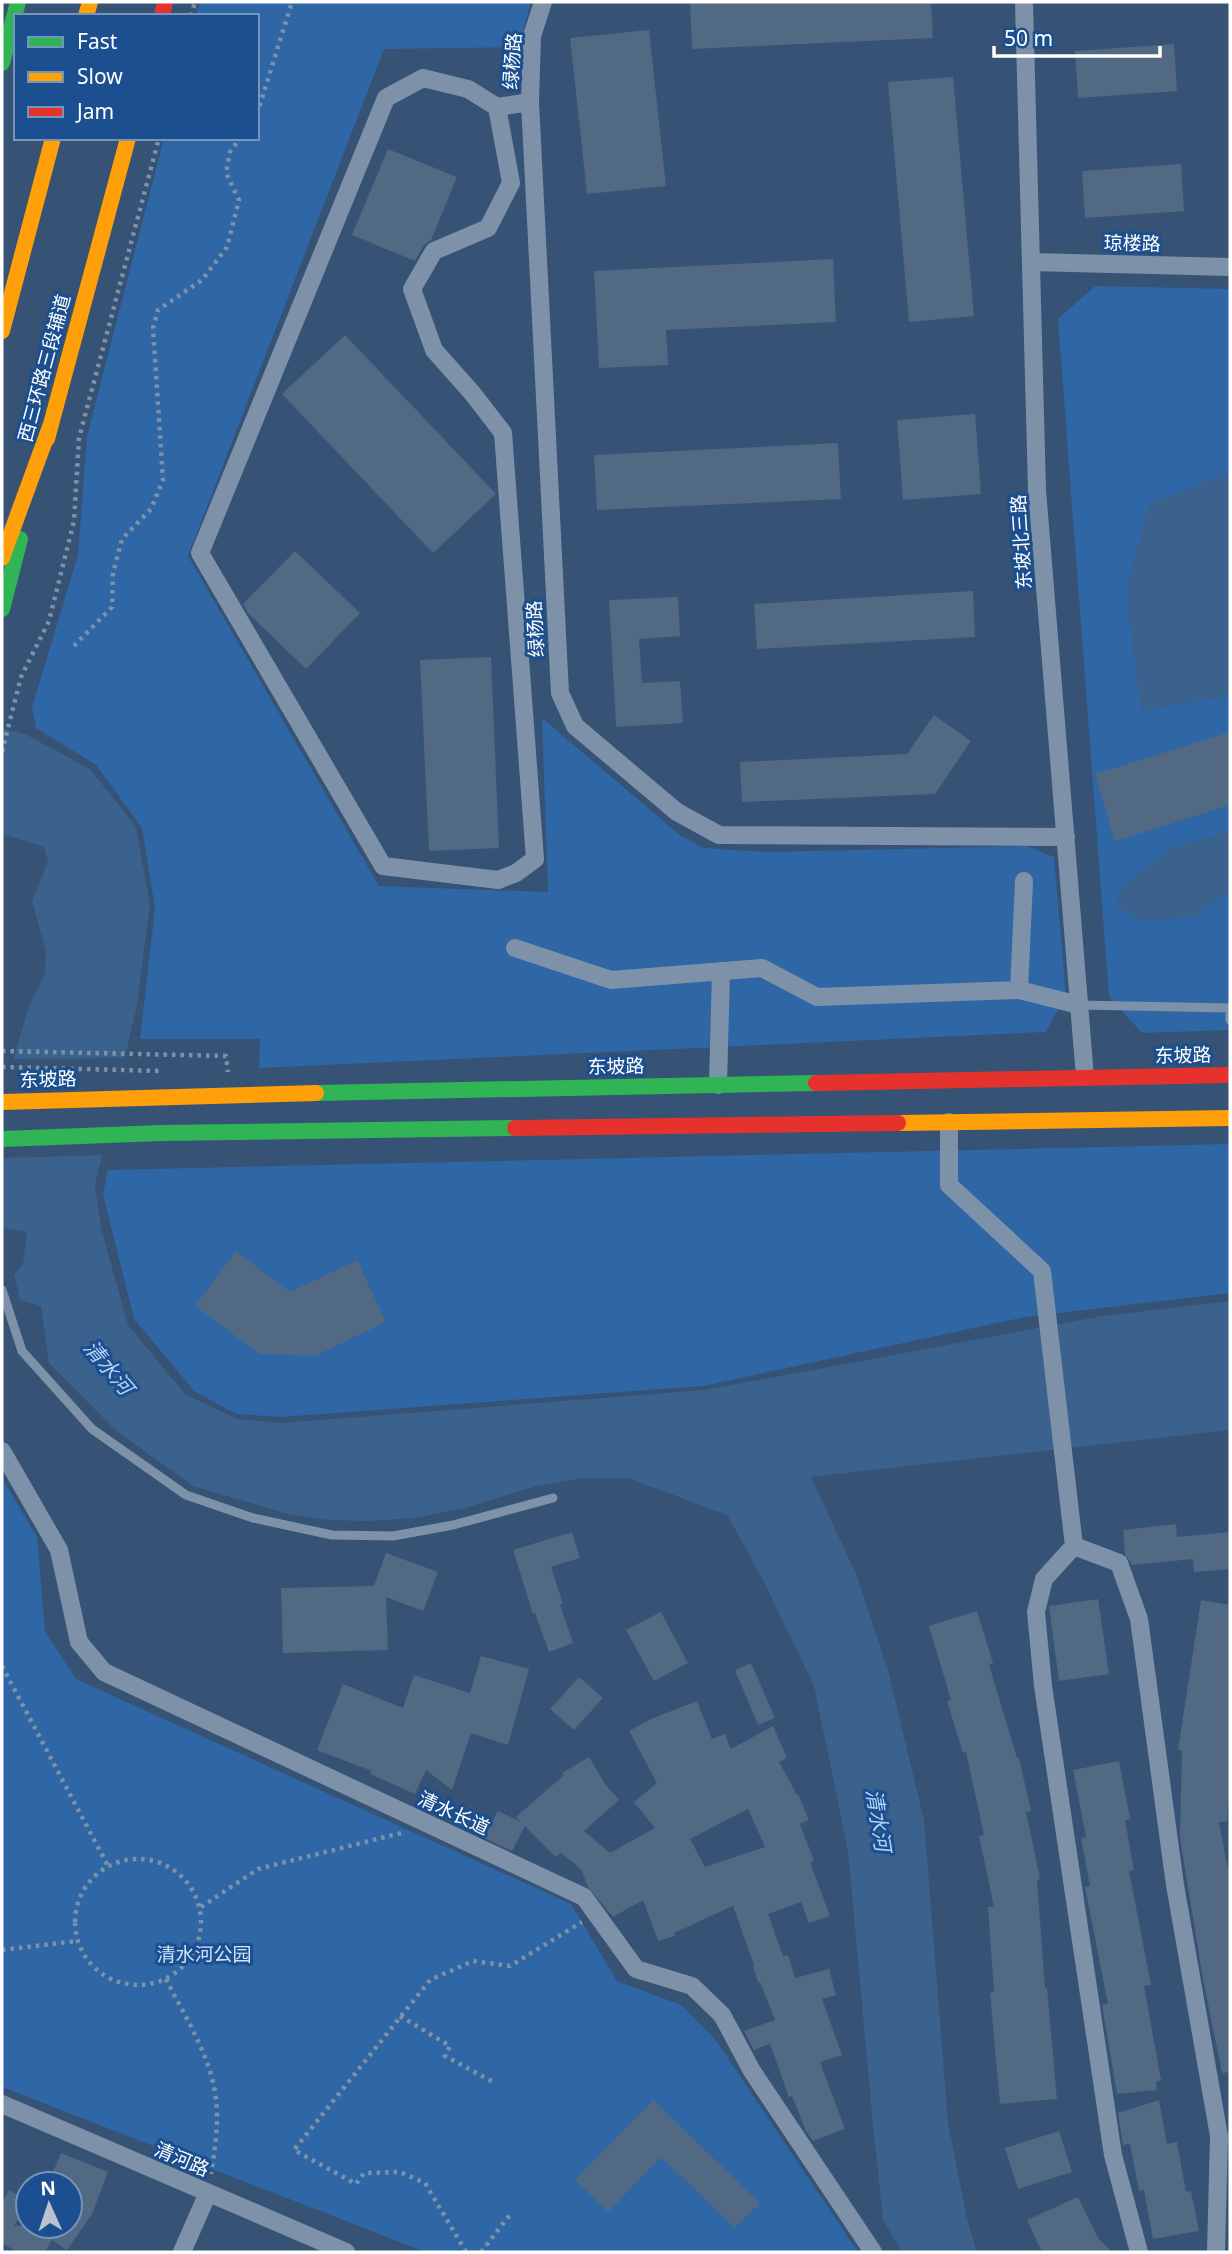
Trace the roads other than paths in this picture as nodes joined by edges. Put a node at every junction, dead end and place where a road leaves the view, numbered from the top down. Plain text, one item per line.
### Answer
1 (543, 2) edge
2 (1024, 2) edge
3 (14, 17) edge
4 (2, 63) edge
5 (530, 102) junction
6 (497, 107) junction
7 (52, 140) edge
8 (127, 140) edge
9 (1032, 262) junction
10 (1230, 267) edge
11 (2, 331) edge
12 (51, 424) junction
13 (2, 558) edge
14 (2, 609) edge
15 (1066, 836) junction
16 (1024, 881) dead end
17 (515, 948) dead end
18 (721, 971) junction
19 (1018, 990) junction
20 (1079, 1005) junction
21 (1230, 1020) edge
22 (1230, 1075) edge
23 (1085, 1077) junction
24 (718, 1085) junction
25 (2, 1102) edge
26 (1230, 1118) edge
27 (949, 1122) junction
28 (2, 1139) edge
29 (2, 1290) edge
30 (2, 1451) edge
31 (553, 1498) dead end
32 (1074, 1546) junction
33 (2, 2104) edge
34 (208, 2193) junction
35 (182, 2252) edge
36 (346, 2252) edge
37 (873, 2252) edge
38 (1139, 2252) edge
39 (1216, 2252) edge

1 - 5 street, 绿杨路
2 - 9 street, 东坡北三路
3 - 4 main road
5 - 6 street
5 - 15 street, 绿杨路
6 - 6 street
7 - 11 main road
8 - 12 main road, 西三环路三段辅道
9 - 10 street, 琼楼路
9 - 15 street, 东坡北三路
12 - 13 main road
12 - 14 main road, 西三环路三段辅道
15 - 20 street, 东坡北三路
16 - 19 street
17 - 18 street
18 - 19 street
18 - 24 street
19 - 20 street
20 - 21 lane
20 - 23 street, 东坡北三路
22 - 23 main road, 东坡路
23 - 24 main road, 东坡路
24 - 25 main road, 东坡路
26 - 27 main road
27 - 28 main road
27 - 32 street
29 - 31 lane
30 - 37 street, 清水长道
32 - 38 street
32 - 39 street
33 - 34 street, 清河路
34 - 35 street
34 - 36 street, 清河路

